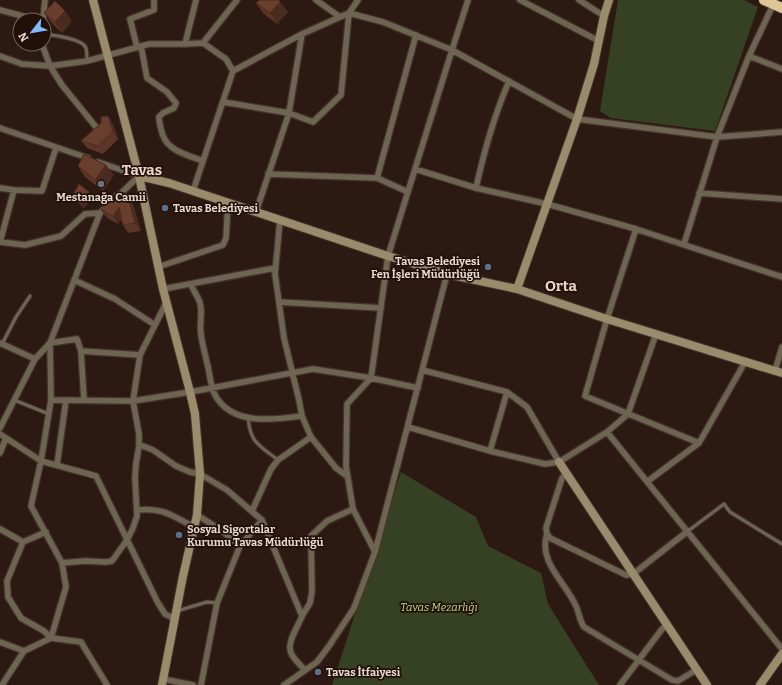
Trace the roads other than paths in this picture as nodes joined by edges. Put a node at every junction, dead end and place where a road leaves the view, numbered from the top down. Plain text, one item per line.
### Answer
1 (45, 0) edge
2 (93, 0) edge
3 (154, 0) edge
4 (196, 0) edge
5 (237, 0) edge
6 (316, 0) edge
7 (358, 0) edge
8 (468, 0) edge
9 (520, 0) edge
10 (579, 0) edge
11 (609, 0) edge
12 (773, 4) edge
13 (0, 10) edge
14 (44, 12) edge
15 (12, 13) edge
16 (349, 13) junction
17 (604, 16) junction
18 (340, 17) junction
19 (302, 34) junction
20 (52, 35) edge
21 (416, 35) junction
22 (599, 41) junction
23 (203, 43) junction
24 (185, 44) junction
25 (139, 46) junction
26 (452, 50) junction
27 (45, 52) edge
28 (108, 55) junction
29 (0, 56) edge
30 (749, 56) junction
31 (87, 61) junction
32 (50, 66) junction
33 (782, 69) edge
34 (233, 71) junction
35 (508, 81) junction
36 (223, 102) junction
37 (289, 113) junction
38 (577, 119) junction
39 (0, 128) edge
40 (100, 132) edge
41 (782, 132) edge
42 (717, 137) junction
43 (56, 148) junction
44 (203, 161) junction
45 (415, 169) junction
46 (268, 174) junction
47 (139, 176) junction
48 (376, 178) junction
49 (0, 188) edge
50 (476, 188) junction
51 (14, 190) junction
52 (193, 191) junction
53 (408, 192) junction
54 (699, 193) junction
55 (782, 199) edge
56 (228, 203) junction
57 (547, 204) junction
58 (256, 212) junction
59 (100, 213) junction
60 (280, 220) junction
61 (636, 229) junction
62 (0, 242) edge
63 (684, 244) junction
64 (388, 256) junction
65 (158, 267) junction
66 (275, 268) junction
67 (447, 274) junction
68 (782, 277) edge
69 (74, 280) junction
70 (191, 284) junction
71 (163, 289) junction
72 (517, 289) junction
73 (30, 296) dead end
74 (278, 302) junction
75 (166, 303) junction
76 (381, 308) junction
77 (607, 319) junction
78 (155, 325) junction
79 (656, 334) junction
80 (1, 343) edge
81 (50, 343) junction
82 (782, 347) edge
83 (81, 351) junction
84 (140, 356) junction
85 (35, 359) junction
86 (745, 362) junction
87 (422, 370) junction
88 (778, 372) edge
89 (292, 373) junction
90 (372, 378) junction
91 (212, 388) junction
92 (418, 388) junction
93 (190, 392) junction
94 (507, 392) junction
95 (14, 400) junction
96 (51, 400) junction
97 (66, 400) junction
98 (84, 400) junction
99 (133, 401) junction
100 (49, 414) junction
101 (628, 414) junction
102 (302, 416) junction
103 (248, 417) junction
104 (408, 427) junction
105 (0, 428) edge
106 (607, 432) junction
107 (0, 434) edge
108 (311, 437) junction
109 (6, 438) junction
110 (698, 443) junction
111 (139, 446) junction
112 (490, 451) junction
113 (0, 453) edge
114 (278, 460) junction
115 (41, 461) junction
116 (559, 462) junction
117 (57, 465) junction
118 (200, 474) junction
119 (567, 474) junction
120 (347, 476) junction
121 (648, 482) junction
122 (353, 509) junction
123 (138, 510) junction
124 (252, 511) junction
125 (197, 515) junction
126 (262, 520) junction
127 (194, 527) junction
128 (0, 529) edge
129 (688, 531) junction
130 (46, 532) junction
131 (547, 534) junction
132 (127, 540) junction
133 (23, 542) junction
134 (782, 544) edge
135 (240, 546) junction
136 (375, 552) junction
137 (62, 563) junction
138 (633, 574) junction
139 (0, 582) edge
140 (7, 585) junction
141 (217, 602) junction
142 (175, 615) junction
143 (302, 616) junction
144 (667, 626) junction
145 (51, 638) junction
146 (0, 642) edge
147 (782, 649) edge
148 (24, 651) junction
149 (782, 654) edge
150 (639, 660) junction
151 (305, 670) junction
152 (696, 670) junction
153 (162, 682) edge
154 (2, 685) edge
155 (107, 685) edge
156 (193, 685) edge
157 (201, 685) edge
158 (284, 685) edge
159 (620, 685) edge
160 (706, 685) edge
161 (760, 685) edge

1 - 14 street
2 - 28 street
3 - 25 street
4 - 24 street
5 - 23 street
6 - 18 street
7 - 16 street
8 - 26 street
9 - 22 street
10 - 17 street
11 - 17 street
12 - 30 street
13 - 15 street
16 - 18 street
16 - 21 street
16 - 37 street
17 - 22 street
18 - 19 street
19 - 34 street
19 - 37 street
20 - 31 lane
21 - 26 street
21 - 48 street
22 - 38 street
23 - 24 street
23 - 34 street
24 - 25 street
25 - 28 street
25 - 44 street
26 - 35 street
26 - 45 street
27 - 32 street
28 - 31 street
28 - 47 street
29 - 32 street
30 - 33 street
30 - 42 street
31 - 32 street
32 - 40 street
34 - 36 street
35 - 38 street
35 - 50 street
36 - 37 street
36 - 44 street
37 - 46 street
38 - 42 street
38 - 57 street
39 - 43 street
41 - 42 street
42 - 54 street
43 - 47 street
43 - 51 street
44 - 52 street
45 - 50 street
45 - 53 street
46 - 48 street
46 - 58 street
47 - 52 street
47 - 59 street
47 - 65 street
48 - 53 street
49 - 51 street
50 - 57 street
51 - 62 street
52 - 56 street
53 - 64 street
54 - 55 street
54 - 63 street
56 - 58 street
56 - 65 street
57 - 61 street
57 - 72 street
58 - 60 street
59 - 62 street
59 - 69 street
60 - 64 street
60 - 66 street
61 - 63 street
61 - 77 street
63 - 68 street
64 - 67 street
64 - 76 street
65 - 71 street
66 - 70 street
66 - 74 street
67 - 72 street
67 - 87 street
69 - 78 street
69 - 81 street
70 - 71 street
70 - 91 street
71 - 75 street
72 - 77 street
73 - 80 lane
74 - 76 street
74 - 89 street
75 - 78 street
75 - 93 street
76 - 90 street
77 - 79 street
77 - 101 street
78 - 84 street
79 - 86 street
79 - 101 street
80 - 85 street
81 - 83 street
81 - 85 street
81 - 96 street
82 - 88 street
83 - 84 street
83 - 98 street
84 - 99 street
85 - 95 street
86 - 88 street
86 - 110 street
87 - 92 street
87 - 94 street
89 - 90 street
89 - 91 street
89 - 102 street
90 - 92 street
90 - 120 street
91 - 93 street
91 - 103 street
92 - 104 street
93 - 99 street
93 - 118 street
94 - 112 street
94 - 116 street
95 - 100 lane
95 - 105 street
96 - 97 street
96 - 100 street
97 - 98 street
97 - 117 street
98 - 99 street
99 - 111 street
100 - 115 street
101 - 106 street
101 - 110 street
102 - 103 street
102 - 108 street
103 - 114 lane
104 - 112 street
104 - 136 street
106 - 116 street
106 - 121 street
107 - 109 street
108 - 114 street
108 - 120 street
109 - 113 street
109 - 115 street
110 - 121 street
111 - 118 street
111 - 123 street
112 - 116 street
114 - 124 street
115 - 117 street
115 - 130 street
116 - 119 street
117 - 132 street
118 - 124 street
118 - 125 street
119 - 131 street
119 - 138 street
120 - 122 street
121 - 129 street
122 - 136 street
122 - 143 street
123 - 127 street
123 - 132 street
124 - 126 street
125 - 127 street
125 - 135 street
126 - 135 street
126 - 143 street
127 - 142 street
128 - 133 street
129 - 134 lane
129 - 138 street
129 - 147 street
130 - 133 street
130 - 137 street
131 - 138 street
131 - 150 street
132 - 137 street
132 - 142 street
133 - 140 street
135 - 141 street
136 - 151 street
137 - 145 street
138 - 144 street
139 - 140 street
140 - 145 street
141 - 142 lane
141 - 157 street
142 - 153 street
143 - 151 street
144 - 150 street
144 - 152 street
145 - 148 street
145 - 155 street
146 - 148 street
148 - 154 street
149 - 161 street
150 - 152 street
150 - 159 street
151 - 158 street
152 - 160 street
153 - 156 street

